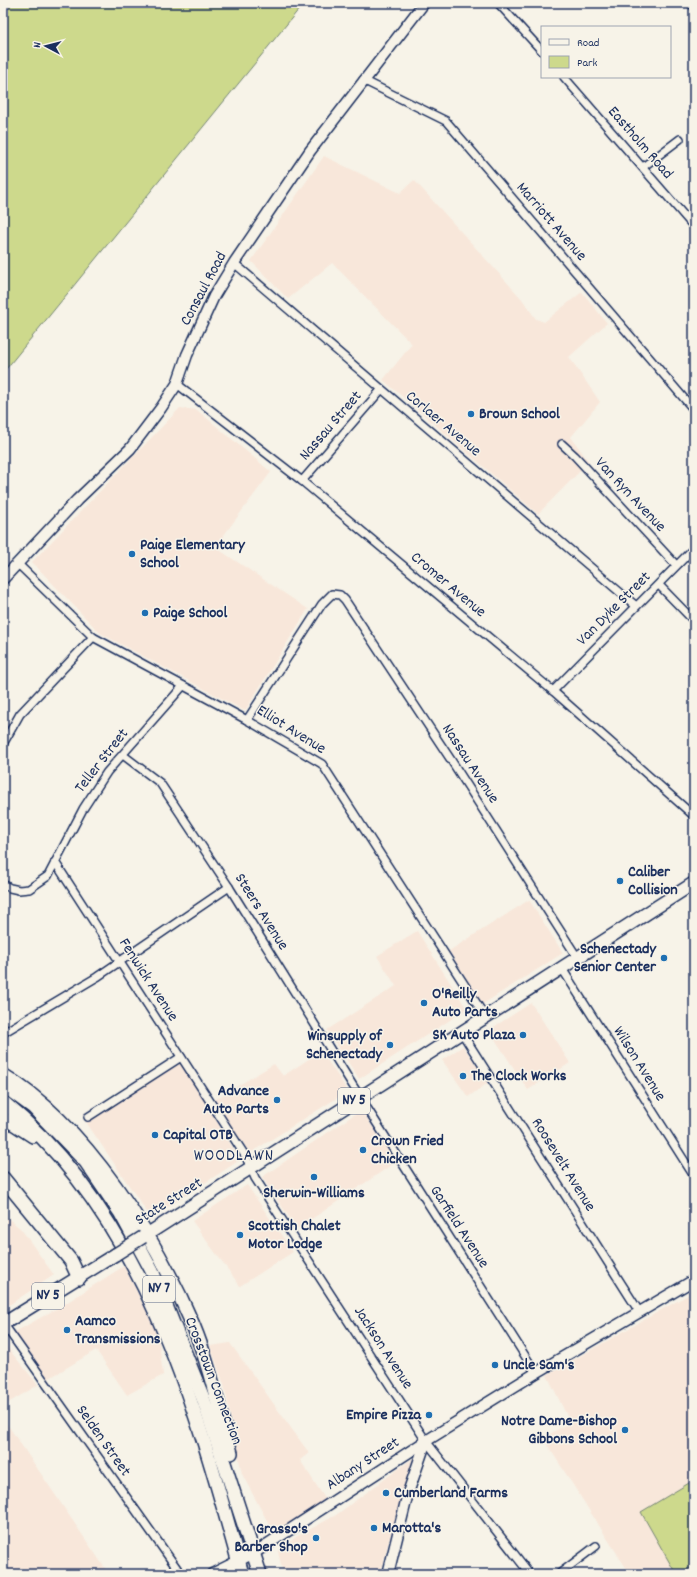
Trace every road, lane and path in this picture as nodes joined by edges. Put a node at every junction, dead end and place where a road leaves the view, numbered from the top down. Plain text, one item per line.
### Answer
1 (424, 3) edge
2 (498, 3) edge
3 (691, 3) edge
4 (694, 7) edge
5 (541, 50) edge
6 (565, 78) edge
7 (363, 80) junction
8 (680, 139) dead end
9 (643, 167) junction
10 (694, 227) edge
11 (234, 263) junction
12 (176, 384) junction
13 (381, 390) junction
14 (694, 410) edge
15 (562, 444) dead end
16 (302, 481) junction
17 (694, 548) edge
18 (18, 564) junction
19 (676, 565) junction
20 (3, 580) edge
21 (659, 585) junction
22 (636, 606) junction
23 (694, 621) edge
24 (93, 636) junction
25 (183, 686) junction
26 (553, 691) junction
27 (247, 720) junction
28 (3, 744) edge
29 (123, 755) junction
30 (694, 816) edge
31 (55, 862) junction
32 (694, 883) edge
33 (3, 884) edge
34 (229, 887) junction
35 (577, 957) junction
36 (120, 961) junction
37 (561, 967) junction
38 (486, 1018) junction
39 (3, 1032) edge
40 (462, 1033) junction
41 (181, 1057) junction
42 (3, 1075) edge
43 (3, 1085) edge
44 (360, 1097) junction
45 (3, 1102) edge
46 (88, 1117) dead end
47 (3, 1121) edge
48 (52, 1148) junction
49 (251, 1169) junction
50 (694, 1176) edge
51 (3, 1178) edge
52 (3, 1188) edge
53 (145, 1236) junction
54 (78, 1278) junction
55 (694, 1280) edge
56 (640, 1313) junction
57 (3, 1324) edge
58 (536, 1373) junction
59 (426, 1441) junction
60 (248, 1533) junction
61 (596, 1546) dead end
62 (254, 1553) junction
63 (238, 1560) junction
64 (181, 1574) edge
65 (212, 1574) edge
66 (242, 1574) edge
67 (260, 1574) edge
68 (388, 1574) edge
69 (530, 1574) edge
70 (559, 1574) edge

1 - 7 street, Consaul Road
2 - 5 street
3 - 4 street
6 - 9 street, Eastholm Road
7 - 11 street, Consaul Road
7 - 14 street, Marriott Avenue
8 - 9 street
9 - 10 street, Eastholm Road
11 - 12 street, Consaul Road
11 - 13 street, Corlaer Avenue
12 - 16 street, Cromer Avenue
12 - 18 street, Consaul Road
13 - 16 street, Nassau Street
13 - 22 street, Corlaer Avenue
15 - 19 street, Van Ryn Avenue
16 - 26 street, Cromer Avenue
17 - 19 street, Van Dyke Street
18 - 20 street, Consaul Road
18 - 24 street, Elliot Avenue
19 - 21 street, Van Dyke Street
21 - 22 street, Van Dyke Street
21 - 23 street
22 - 26 street, Van Dyke Street
24 - 25 street, Elliot Avenue
24 - 28 street
25 - 27 street, Elliot Avenue
25 - 29 street, Teller Street
26 - 30 street, Cromer Avenue
27 - 35 street, Nassau Avenue
27 - 38 street, Elliot Avenue
29 - 31 street, Teller Street
29 - 34 street, Steers Avenue
31 - 33 street
31 - 36 street, Fenwick Avenue
32 - 35 main road, State Street / NY 5
34 - 36 street
34 - 44 street, Steers Avenue
35 - 37 main road, State Street / NY 5
36 - 39 street
36 - 41 street, Fenwick Avenue
37 - 38 main road, State Street / NY 5
37 - 50 street, Wilson Avenue
38 - 40 main road, State Street / NY 5
40 - 44 main road, State Street / NY 5
40 - 56 street, Roosevelt Avenue
41 - 46 street
41 - 49 street, Fenwick Avenue
42 - 53 highway
43 - 60 highway, Crosstown Connection / NY 7
44 - 49 main road, State Street / NY 5
44 - 58 street, Garfield Avenue
45 - 48 highway, Crosstown Connection / NY 7
47 - 48 highway
48 - 63 highway, Crosstown Connection / NY 7
49 - 53 main road, State Street / NY 5
49 - 59 street, Jackson Avenue
51 - 54 highway
52 - 54 highway
53 - 54 main road, State Street / NY 5, bridge
53 - 60 highway
54 - 57 main road, State Street / NY 5
55 - 56 street, Albany Street
56 - 58 street, Albany Street
57 - 64 street, Selden Street
58 - 59 street, Albany Street
59 - 62 street, Albany Street
59 - 68 street
59 - 69 street, Jackson Avenue
60 - 62 highway, Crosstown Connection / NY 7
61 - 70 street
62 - 63 street, Albany Street
62 - 67 highway, Crosstown Connection / NY 7
63 - 65 street, Albany Street
63 - 66 highway, Crosstown Connection / NY 7

